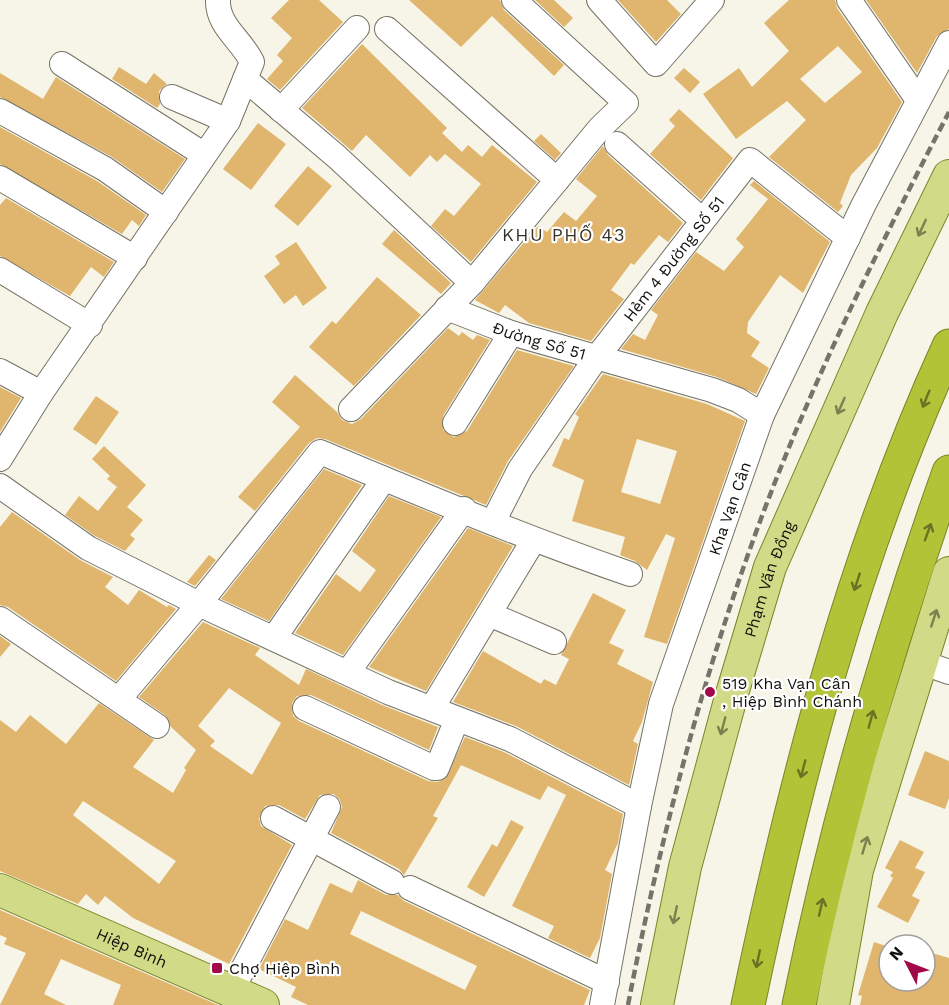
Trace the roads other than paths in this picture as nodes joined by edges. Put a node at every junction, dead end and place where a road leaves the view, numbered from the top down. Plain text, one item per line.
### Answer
1 (218, 0) edge
2 (514, 0) edge
3 (599, 0) edge
4 (712, 0) edge
5 (849, 0) edge
6 (357, 28) dead end
7 (387, 29) dead end
8 (949, 43) edge
9 (62, 64) dead end
10 (245, 79) junction
11 (172, 97) dead end
12 (918, 100) junction
13 (281, 110) junction
14 (0, 111) edge
15 (228, 121) junction
16 (617, 144) dead end
17 (203, 154) junction
18 (949, 176) edge
19 (0, 178) edge
20 (557, 180) junction
21 (166, 212) junction
22 (702, 220) junction
23 (848, 238) junction
24 (135, 258) junction
25 (0, 270) edge
26 (472, 283) junction
27 (447, 308) junction
28 (90, 325) junction
29 (511, 333) junction
30 (949, 346) edge
31 (596, 358) junction
32 (0, 371) edge
33 (40, 393) junction
34 (351, 409) dead end
35 (762, 415) junction
36 (455, 423) dead end
37 (0, 459) edge
38 (949, 472) edge
39 (384, 479) junction
40 (0, 486) edge
41 (464, 510) junction
42 (493, 522) junction
43 (533, 541) junction
44 (949, 573) edge
45 (630, 574) dead end
46 (199, 604) junction
47 (489, 614) junction
48 (0, 619) edge
49 (274, 638) junction
50 (554, 642) dead end
51 (935, 667) edge
52 (348, 672) junction
53 (119, 699) junction
54 (305, 708) dead end
55 (432, 708) junction
56 (457, 719) junction
57 (158, 726) dead end
58 (639, 806) junction
59 (328, 807) dead end
60 (273, 818) dead end
61 (311, 839) junction
62 (0, 890) edge
63 (232, 990) junction
64 (604, 994) edge
65 (263, 1005) edge
66 (657, 1005) edge
67 (748, 1005) edge
68 (799, 1005) edge
69 (833, 1005) edge

1 - 10 street
2 - 20 street
3 - 4 street
5 - 12 street
6 - 13 street
7 - 20 street
8 - 12 street, Kha Vạn Cân
9 - 17 street
10 - 13 street
10 - 15 street
11 - 15 street
12 - 23 street, Kha Vạn Cân
13 - 26 street
14 - 21 street
15 - 17 street
16 - 22 street
17 - 21 street
18 -> 66 main road, Phạm Văn Đồng
19 - 24 street
20 - 26 street
21 - 24 street
22 - 23 street, Hẻm 4 Đường Số 51
22 - 31 street, Hẻm 4 Đường Số 51
23 - 35 street, Kha Vạn Cân
24 - 28 street
25 - 28 street
26 - 27 street
27 - 29 street, Đường Số 51
27 - 34 street
28 - 33 street
29 - 31 street, Đường Số 51
29 - 36 street
30 -> 67 highway
31 - 35 street, Đường Số 51
31 - 42 street, Hẻm 4 Đường Số 51
32 - 33 street
33 - 37 street
35 - 58 street, Kha Vạn Cân
68 -> 38 highway
39 - 41 street
39 - 46 street
39 - 49 street
40 - 46 street
41 - 42 street
41 - 52 street
42 - 43 street
43 - 45 street
43 - 47 street
51 -> 44 main road
46 - 49 street
46 - 53 street
47 - 50 street
47 - 55 street
48 - 53 street
49 - 52 street
69 -> 51 main road
52 - 55 street
53 - 57 street
54 - 56 street
55 - 56 street
56 - 58 street
58 - 64 street, Kha Vạn Cân
59 - 61 street
60 - 61 street
61 - 63 street
61 - 64 street
62 - 63 main road, Hiệp Bình
63 - 65 main road, Hiệp Bình

